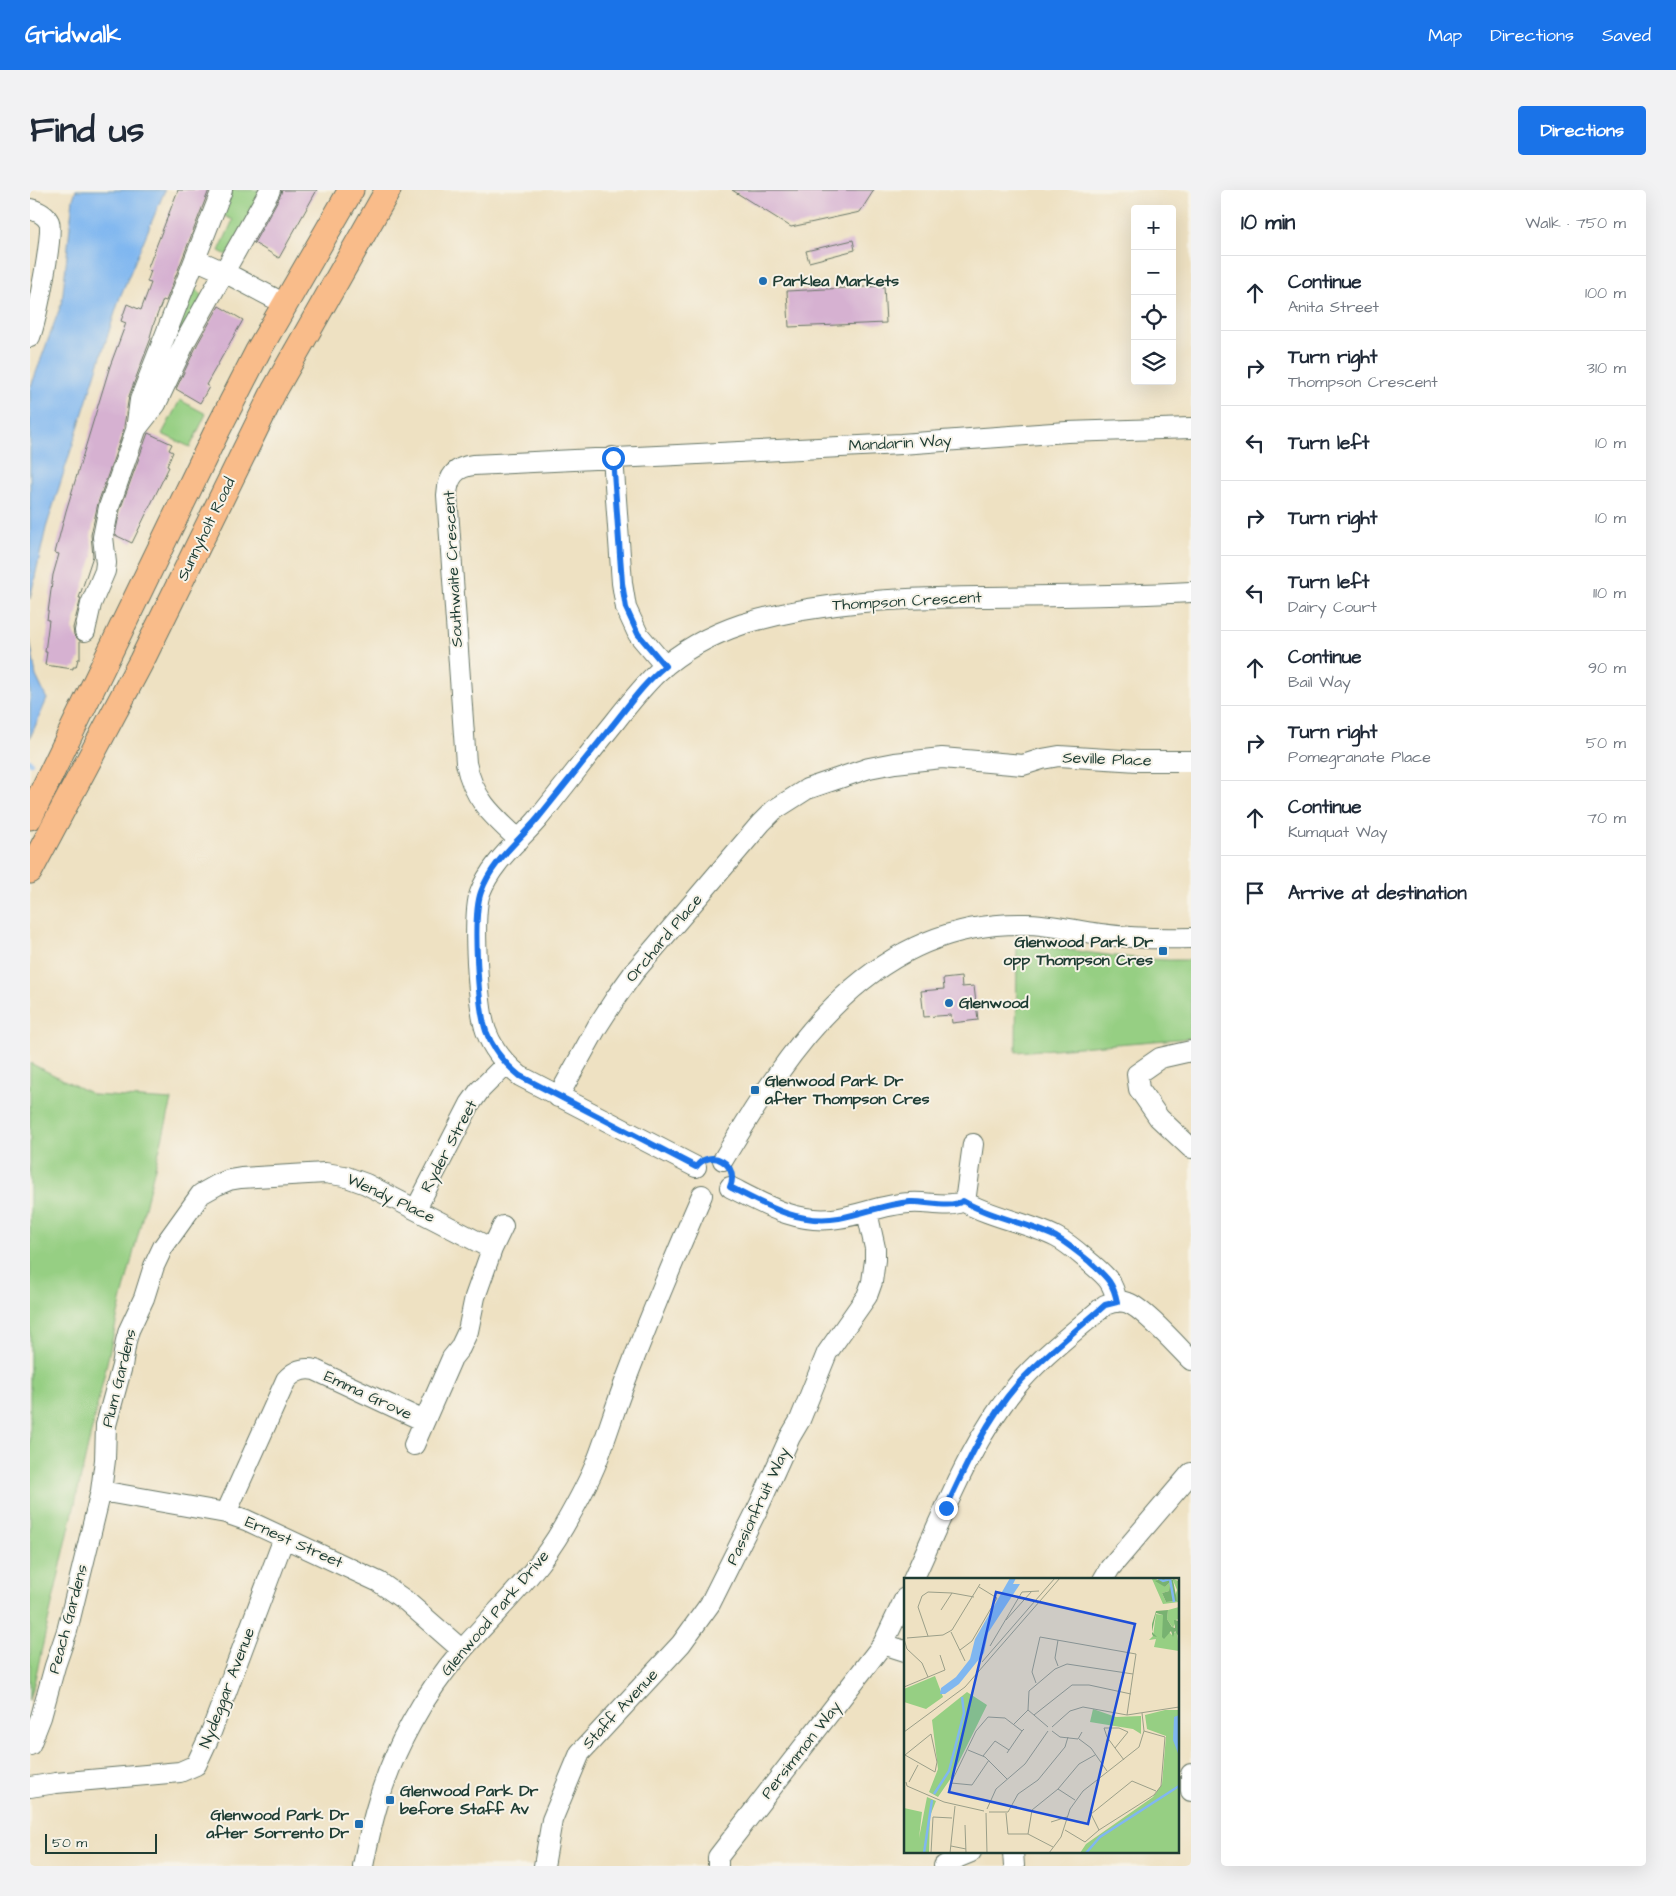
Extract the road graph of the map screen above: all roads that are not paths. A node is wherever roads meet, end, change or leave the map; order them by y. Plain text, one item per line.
1 (222, 190) edge
2 (270, 190) edge
3 (351, 190) edge
4 (388, 190) edge
5 (30, 209) edge
6 (195, 259) junction
7 (224, 272) junction
8 (285, 304) junction
9 (30, 337) edge
10 (1191, 428) edge
11 (136, 430) junction
12 (733, 451) joint
13 (613, 458) junction
14 (1191, 592) edge
15 (85, 631) dead end
16 (665, 666) junction
17 (1191, 760) edge
18 (1023, 765) joint
19 (30, 818) edge
20 (519, 840) junction
21 (30, 871) edge
22 (1191, 938) edge
23 (1191, 1050) edge
24 (506, 1064) junction
25 (558, 1097) junction
26 (973, 1144) dead end
27 (1191, 1148) edge
28 (723, 1160) junction
29 (696, 1167) junction
30 (730, 1187) junction
31 (202, 1194) joint
32 (702, 1195) junction
33 (963, 1201) junction
34 (416, 1209) junction
35 (866, 1212) junction
36 (503, 1226) dead end
37 (492, 1249) junction
38 (1117, 1302) junction
39 (1191, 1360) edge
40 (424, 1421) junction
41 (414, 1445) dead end
42 (1191, 1473) edge
43 (101, 1491) junction
44 (226, 1513) junction
45 (284, 1538) junction
46 (914, 1578) edge
47 (1104, 1578) edge
48 (904, 1600) edge
49 (681, 1644) joint
50 (883, 1644) junction
51 (462, 1650) junction
52 (904, 1651) edge
53 (30, 1745) edge
54 (30, 1787) edge
55 (966, 1854) edge
56 (718, 1861) edge
57 (363, 1866) edge
58 (544, 1866) edge
59 (944, 1866) edge

1 - 6 street
2 - 7 street
3 - 8 main road, Sunnyholt Road
4 - 21 main road, Sunnyholt Road
5 - 9 street
6 - 7 street
6 - 11 street
7 - 8 street
7 - 11 street
8 - 19 main road, Sunnyholt Road
10 - 12 street, Mandarin Way
11 - 15 street
12 - 13 street, Southwaite Crescent
13 - 16 street
13 - 20 street, Southwaite Crescent
14 - 16 street, Thompson Crescent
16 - 20 street, Thompson Crescent
17 - 18 street, Seville Place
18 - 25 street, Orchard Place
20 - 24 street, Thompson Crescent
22 - 28 street
23 - 27 street
24 - 25 street, Thompson Crescent
24 - 34 street, Ryder Street
25 - 29 street, Thompson Crescent
26 - 33 street
28 - 29 street
28 - 30 street
29 - 32 street
30 - 32 street
30 - 35 street
31 - 34 street, Wendy Place
31 - 43 street, Plum Gardens
32 - 51 street, Glenwood Park Drive
33 - 35 street
33 - 38 street
34 - 37 street, Wendy Place
35 - 49 street, Passionfruit Way
36 - 37 street
37 - 40 street
38 - 39 street
38 - 46 street
40 - 41 street, Emma Grove
40 - 44 street, Emma Grove
42 - 47 street
43 - 44 street, Ernest Street
43 - 53 street, Peach Gardens
44 - 45 street, Ernest Street
45 - 51 street, Ernest Street
45 - 54 street, Nydeggar Avenue
48 - 50 street, Persimmon Way
49 - 58 street, Staff Avenue
50 - 52 street
50 - 56 street, Persimmon Way
51 - 57 street, Glenwood Park Drive
55 - 59 street

